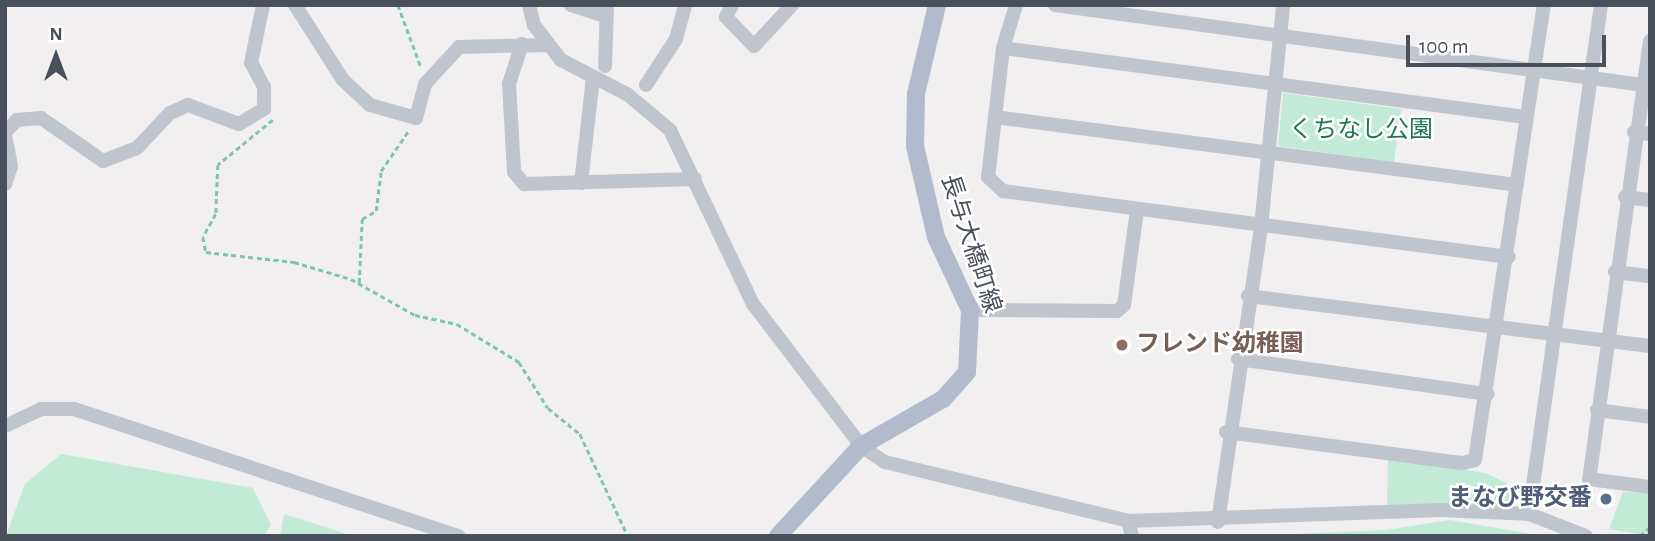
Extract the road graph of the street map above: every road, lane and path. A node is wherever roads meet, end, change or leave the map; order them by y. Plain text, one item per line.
1 (263, 5) edge
2 (295, 5) edge
3 (398, 5) edge
4 (530, 5) edge
5 (571, 5) edge
6 (685, 5) edge
7 (732, 5) edge
8 (792, 5) edge
9 (937, 5) edge
10 (1016, 5) edge
11 (1055, 5) edge
12 (1283, 5) edge
13 (1544, 5) edge
14 (1601, 5) edge
15 (606, 11) edge
16 (1279, 37) junction
17 (1650, 41) edge
18 (522, 44) junction
19 (546, 45) junction
20 (1003, 48) junction
21 (605, 66) dead end
22 (1530, 71) junction
23 (1586, 75) junction
24 (593, 76) junction
25 (425, 84) junction
26 (646, 85) dead end
27 (1275, 85) junction
28 (1645, 85) edge
29 (264, 109) junction
30 (996, 117) junction
31 (1525, 117) junction
32 (416, 118) junction
33 (1634, 132) junction
34 (5, 134) edge
35 (1650, 134) edge
36 (1268, 153) junction
37 (695, 179) junction
38 (581, 183) junction
39 (5, 184) edge
40 (1517, 185) junction
41 (1625, 197) junction
42 (1650, 200) edge
43 (1136, 210) junction
44 (1261, 227) junction
45 (1509, 257) junction
46 (1615, 272) junction
47 (1650, 276) edge
48 (359, 284) junction
49 (1248, 296) junction
50 (970, 310) junction
51 (1497, 326) junction
52 (1553, 334) junction
53 (1606, 341) junction
54 (1650, 346) edge
55 (1238, 359) junction
56 (1488, 394) junction
57 (1597, 410) junction
58 (1650, 416) edge
59 (8, 423) edge
60 (1226, 432) junction
61 (861, 446) junction
62 (1650, 487) edge
63 (1529, 514) junction
64 (1129, 521) junction
65 (1218, 522) junction
66 (1650, 527) edge
67 (459, 536) edge
68 (628, 536) edge
69 (778, 536) edge
70 (1132, 536) edge
71 (1586, 536) edge
72 (1640, 536) edge

1 - 29 street
2 - 32 street
3 - 25 path
4 - 19 street
5 - 15 street
6 - 26 street
7 - 8 street
9 - 50 main road, 長与大橋町線
10 - 20 street
11 - 16 street
12 - 16 street
13 - 22 street
14 - 23 street
15 - 21 street
16 - 22 street
16 - 27 street
17 - 28 street
18 - 19 street
18 - 25 street
18 - 38 street
19 - 24 street
20 - 27 street
20 - 30 street
22 - 23 street
22 - 31 street
23 - 28 street
23 - 52 street
24 - 37 street
24 - 38 street
25 - 32 street
27 - 31 street
27 - 36 street
28 - 33 street
29 - 34 street
29 - 48 path
30 - 36 street
30 - 43 street
31 - 40 street
32 - 48 path
33 - 35 street
33 - 41 street
34 - 39 street
36 - 40 street
36 - 44 street
37 - 38 street
37 - 61 street
40 - 45 street
41 - 42 street
41 - 46 street
43 - 44 street
43 - 50 street
44 - 45 street
44 - 49 street
45 - 51 street
46 - 47 street
46 - 53 street
48 - 68 path
49 - 51 street
49 - 55 street
50 - 61 main road, 長与大橋町線
51 - 52 street
51 - 56 street
52 - 53 street
52 - 63 street
53 - 54 street
53 - 57 street
55 - 56 street
55 - 60 street
56 - 60 street
57 - 58 street
57 - 62 street
59 - 67 street
60 - 65 street
61 - 64 street
61 - 69 main road, 長与大橋町線
63 - 65 street
63 - 71 street
64 - 65 street
64 - 70 street
66 - 72 path

